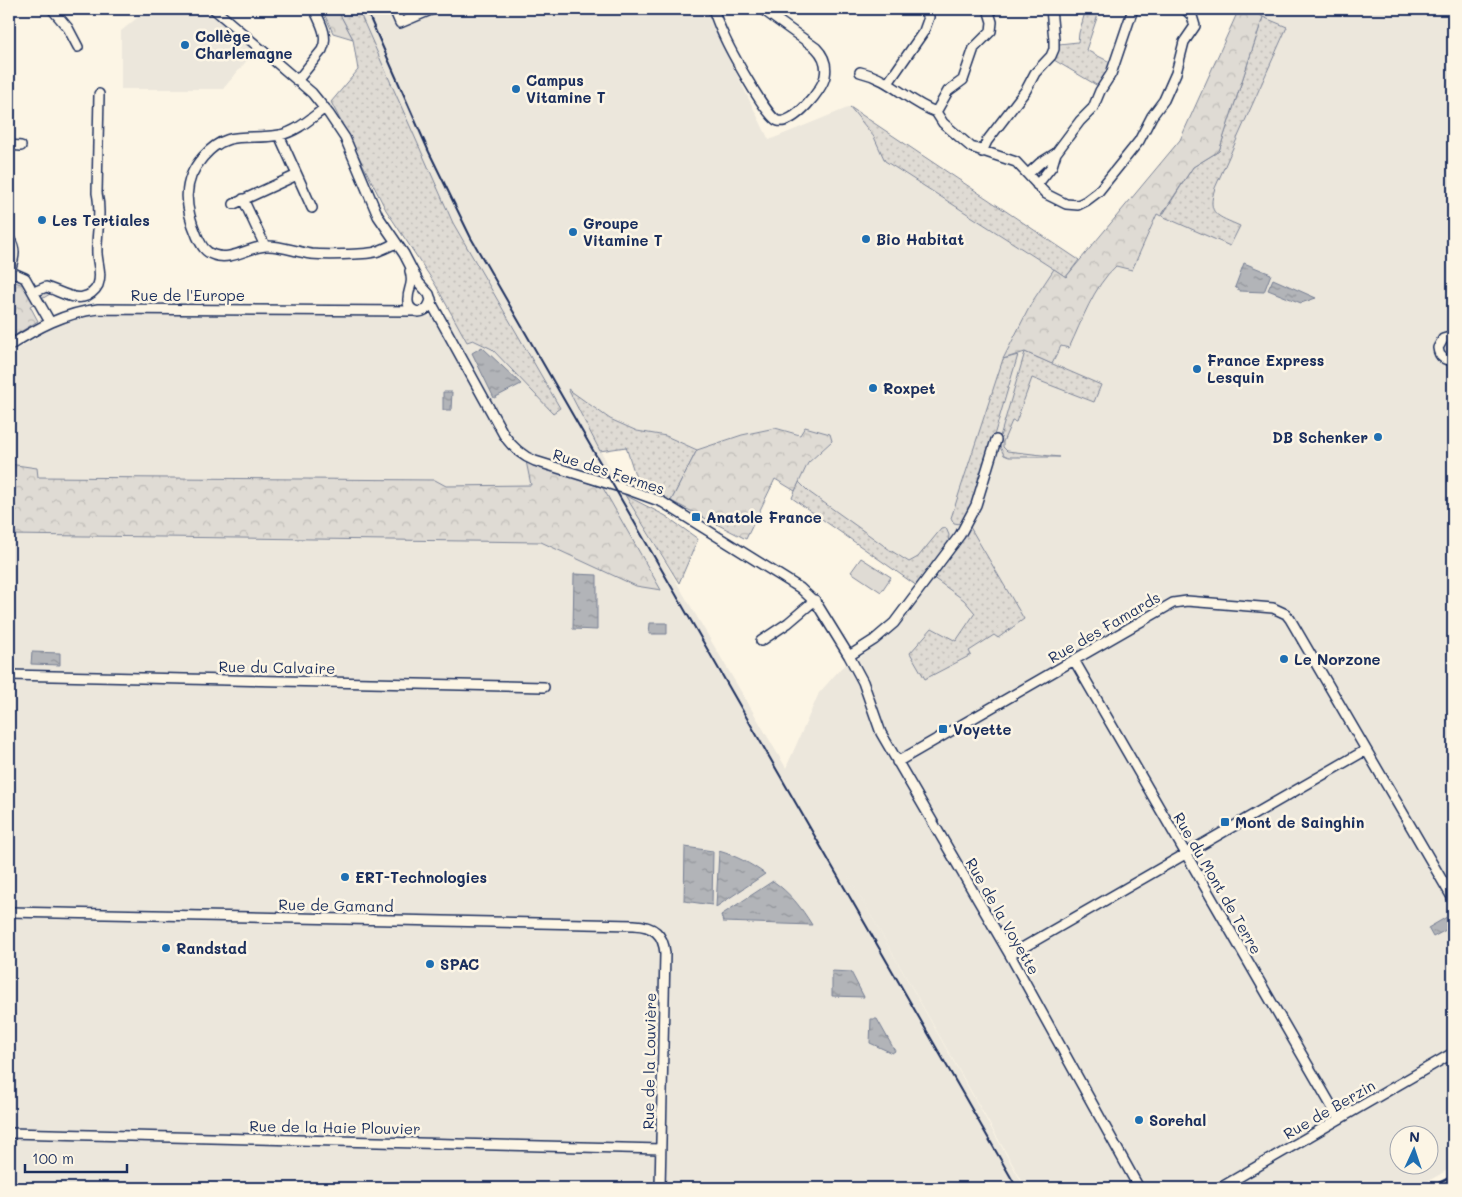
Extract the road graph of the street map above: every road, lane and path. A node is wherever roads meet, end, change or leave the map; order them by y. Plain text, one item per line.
1 (52, 9) edge
2 (214, 9) edge
3 (314, 9) edge
4 (394, 9) edge
5 (433, 9) edge
6 (713, 9) edge
7 (762, 9) edge
8 (922, 9) edge
9 (988, 9) edge
10 (1050, 9) edge
11 (1133, 9) edge
12 (1185, 9) edge
13 (78, 47) dead end
14 (860, 72) dead end
15 (297, 81) junction
16 (888, 83) junction
17 (99, 94) dead end
18 (325, 108) junction
19 (936, 112) junction
20 (279, 135) junction
21 (9, 145) edge
22 (21, 146) dead end
23 (982, 152) junction
24 (1056, 153) junction
25 (1028, 174) junction
26 (297, 175) junction
27 (1037, 185) junction
28 (243, 199) junction
29 (234, 204) dead end
30 (312, 208) dead end
31 (9, 238) edge
32 (396, 243) junction
33 (265, 246) junction
34 (409, 263) junction
35 (9, 271) edge
36 (425, 290) junction
37 (34, 292) junction
38 (409, 295) junction
39 (431, 299) junction
40 (376, 310) junction
41 (418, 311) junction
42 (50, 322) junction
43 (444, 324) junction
44 (1453, 336) edge
45 (9, 346) edge
46 (1453, 360) edge
47 (996, 440) dead end
48 (814, 600) junction
49 (761, 641) dead end
50 (849, 656) junction
51 (1074, 660) junction
52 (9, 675) edge
53 (544, 687) dead end
54 (1366, 750) junction
55 (897, 762) junction
56 (1186, 854) junction
57 (1453, 899) edge
58 (9, 912) edge
59 (660, 934) joint
60 (1010, 955) junction
61 (1453, 1053) edge
62 (1339, 1119) junction
63 (9, 1133) edge
64 (661, 1148) junction
65 (1453, 1183) edge
66 (660, 1188) edge
67 (1139, 1188) edge
68 (1220, 1188) edge
69 (1443, 1188) edge

1 - 13 street
2 - 15 street
3 - 15 street
4 - 5 street
6 - 7 street
8 - 16 street
9 - 19 street
10 - 23 street
11 - 24 street
12 - 27 street
14 - 16 street
15 - 18 street
16 - 19 street
17 - 37 street
18 - 20 street
18 - 32 street
19 - 23 street
20 - 26 street
20 - 33 street
21 - 22 street
23 - 25 street
24 - 25 street
24 - 27 street
25 - 27 street
26 - 28 street
26 - 30 street
28 - 29 street
28 - 33 street
31 - 35 street
32 - 33 street
32 - 34 street
34 - 36 street
34 - 38 street
35 - 37 street
36 - 38 street
36 - 39 street
37 - 42 street
38 - 40 street
38 - 41 street
39 - 41 street
39 - 43 street, Rue des Fermes
40 - 41 street
40 - 42 street, Rue de l'Europe
41 - 43 street
42 - 45 street, Rue de l'Europe
43 - 48 street, Rue des Fermes
44 - 46 street
47 - 50 street
48 - 49 street
48 - 50 street, Rue des Fermes
50 - 55 street, Rue de la Voyette
51 - 54 street, Rue des Famards
51 - 55 street, Rue des Famards
51 - 56 street, Rue du Mont de Terre
52 - 53 street, Rue du Calvaire
54 - 56 street
54 - 57 street, Rue des Famards
55 - 60 street, Rue de la Voyette
56 - 60 street
56 - 62 street, Rue du Mont de Terre
58 - 59 street, Rue de Gamand
59 - 64 street, Rue de la Louvière
60 - 67 street, Rue de la Voyette
61 - 62 street, Rue de Berzin
62 - 68 street, Rue de Berzin
63 - 64 street, Rue de la Haie Plouvier
64 - 66 street, Rue de la Louvière
65 - 69 main road

